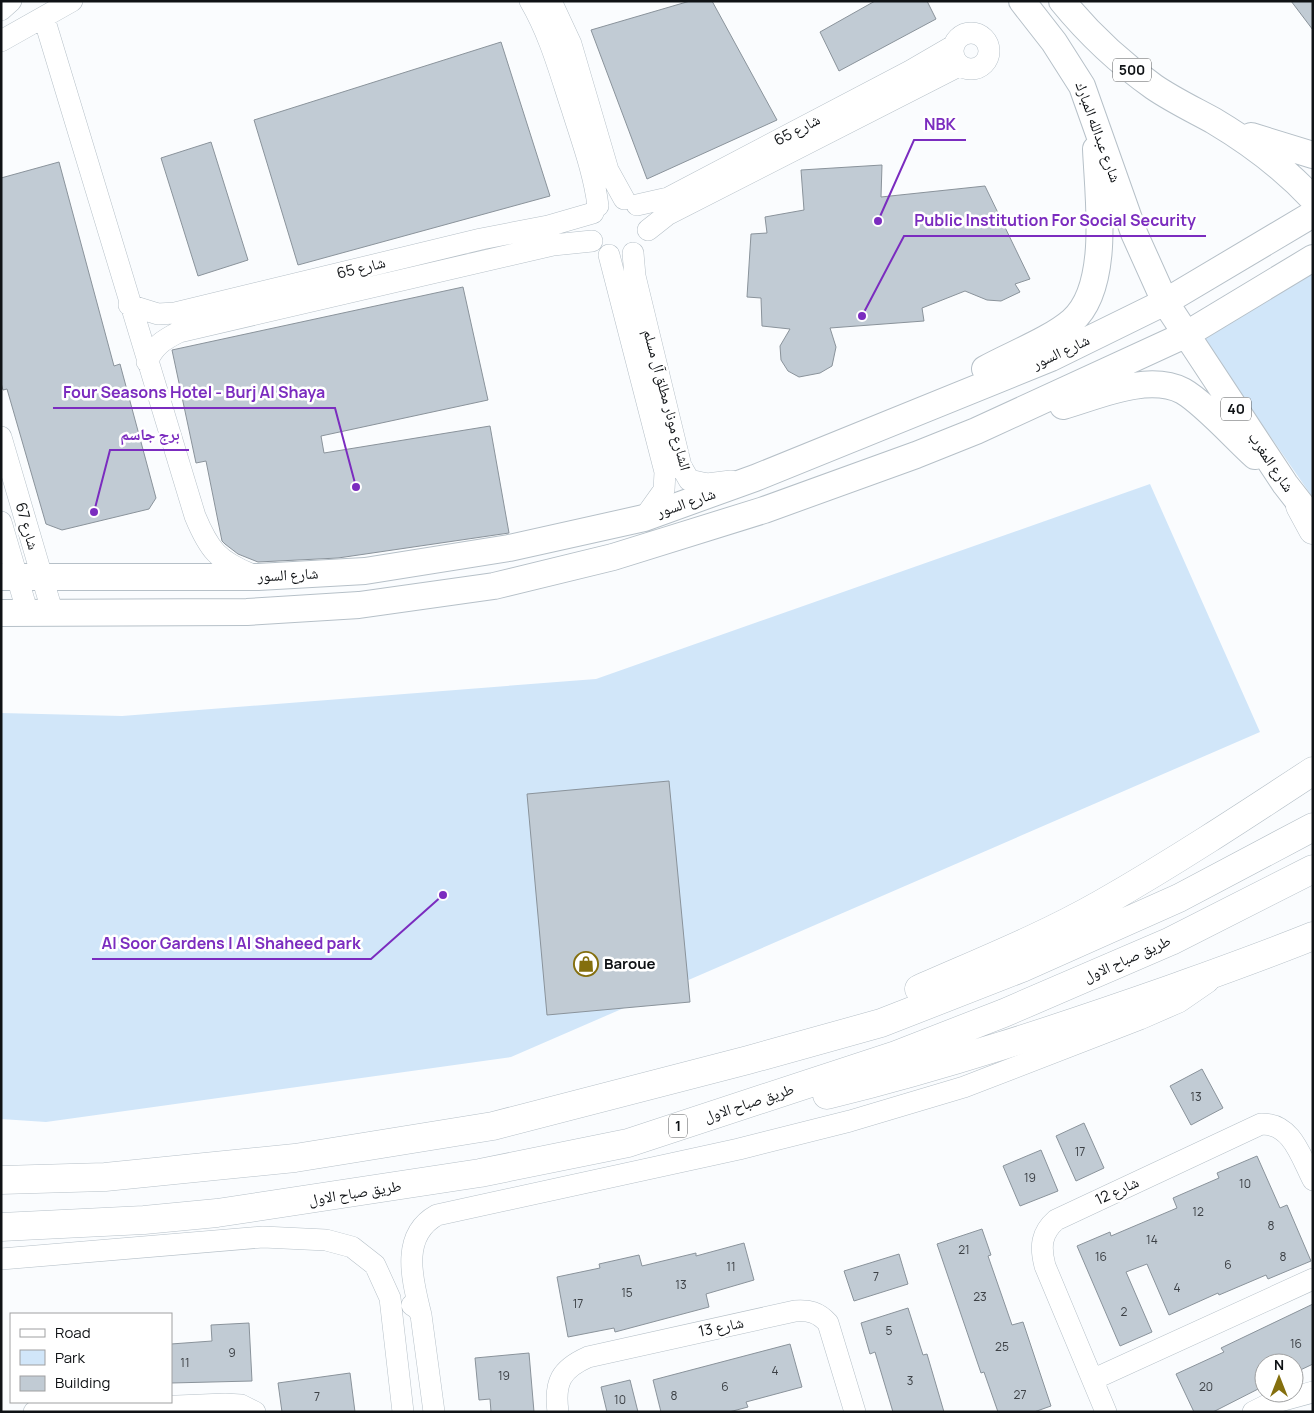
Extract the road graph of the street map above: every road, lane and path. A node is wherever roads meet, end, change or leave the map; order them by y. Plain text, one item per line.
1 (11, 1) edge
2 (72, 1) edge
3 (530, 1) edge
4 (551, 1) edge
5 (1022, 1) edge
6 (1062, 1) edge
7 (1, 10) edge
8 (44, 18) junction
9 (1, 41) edge
10 (953, 46) junction
11 (959, 66) junction
12 (1095, 119) junction
13 (1215, 122) junction
14 (1313, 155) edge
15 (1313, 199) edge
16 (631, 202) junction
17 (595, 209) junction
18 (1313, 214) edge
19 (648, 230) junction
20 (592, 241) junction
21 (633, 253) junction
22 (609, 255) junction
23 (1313, 258) edge
24 (1165, 302) junction
25 (129, 305) junction
26 (1187, 334) junction
27 (147, 362) junction
28 (976, 431) junction
29 (1, 438) edge
30 (853, 438) junction
31 (756, 478) junction
32 (1299, 503) edge
33 (644, 518) junction
34 (1, 522) edge
35 (1313, 530) edge
36 (9, 577) edge
37 (258, 577) junction
38 (42, 578) junction
39 (1, 613) edge
40 (28, 614) junction
41 (53, 614) junction
42 (1313, 757) edge
43 (1313, 771) edge
44 (1243, 817) junction
45 (1313, 827) edge
46 (1313, 870) edge
47 (1313, 930) edge
48 (1313, 936) edge
49 (1259, 958) junction
50 (1212, 974) junction
51 (748, 1060) junction
52 (628, 1142) junction
53 (1, 1180) edge
54 (1313, 1180) edge
55 (1, 1227) edge
56 (1, 1259) edge
57 (1313, 1278) edge
58 (421, 1315) junction
59 (394, 1316) junction
60 (1094, 1379) junction
61 (1313, 1392) edge
62 (34, 1412) edge
63 (255, 1412) edge
64 (403, 1412) edge
65 (434, 1412) edge
66 (558, 1412) edge
67 (855, 1412) edge
68 (1106, 1412) edge
69 (1253, 1412) edge

1 - 7 street
2 - 8 street
3 - 17 street
4 - 16 street
5 - 12 main road, شارع عبدالله المبارك
6 - 13 main road, 500
8 - 9 street
8 - 25 street
10 - 11 street
10 - 11 street
10 - 16 street, شارع 65
11 - 19 street, شارع 65
12 - 24 main road, شارع عبدالله المبارك
12 - 30 main road
13 - 14 main road
13 - 15 main road, 500
16 - 17 street
16 - 19 street
17 - 20 street
17 - 25 street, شارع 65
18 - 24 main road, شارع السور
19 - 21 street
20 - 22 street
20 - 27 street, شارع 65
21 - 22 street
21 - 31 street, الشارع مونار مطلق آل مسلم
22 - 33 street, الشارع مونار مطلق آل مسلم
23 - 26 main road, شارع السور
24 - 26 main road, شارع المغرب / 40
24 - 30 main road, شارع السور
25 - 27 street
26 - 28 main road, شارع السور
26 - 32 main road, شارع المغرب / 40
27 - 37 street
28 - 32 main road
28 - 41 main road, شارع السور
29 - 38 street, شارع 67
30 - 31 main road, شارع السور
31 - 33 main road, شارع السور
32 - 35 highway
33 - 37 main road, شارع السور
34 - 36 street, شارع 67
36 - 38 main road, شارع السور
36 - 40 street, شارع 67
37 - 38 main road, شارع السور
38 - 41 street, شارع 67
39 - 40 main road, شارع السور
40 - 41 main road, شارع السور
42 - 44 highway
43 - 44 highway
44 - 51 highway
45 - 51 highway
46 - 52 highway, طريق صباح الاول / 1
47 - 49 highway
48 - 49 highway
49 - 50 highway
50 - 52 highway
50 - 58 street
51 - 53 highway
52 - 55 highway, طريق صباح الاول / 1
54 - 60 street, شارع 12
56 - 59 street
57 - 60 street
58 - 59 street
58 - 65 street
59 - 64 street
60 - 68 street, شارع 12
61 - 69 street
62 - 63 street
66 - 67 street, شارع 13

